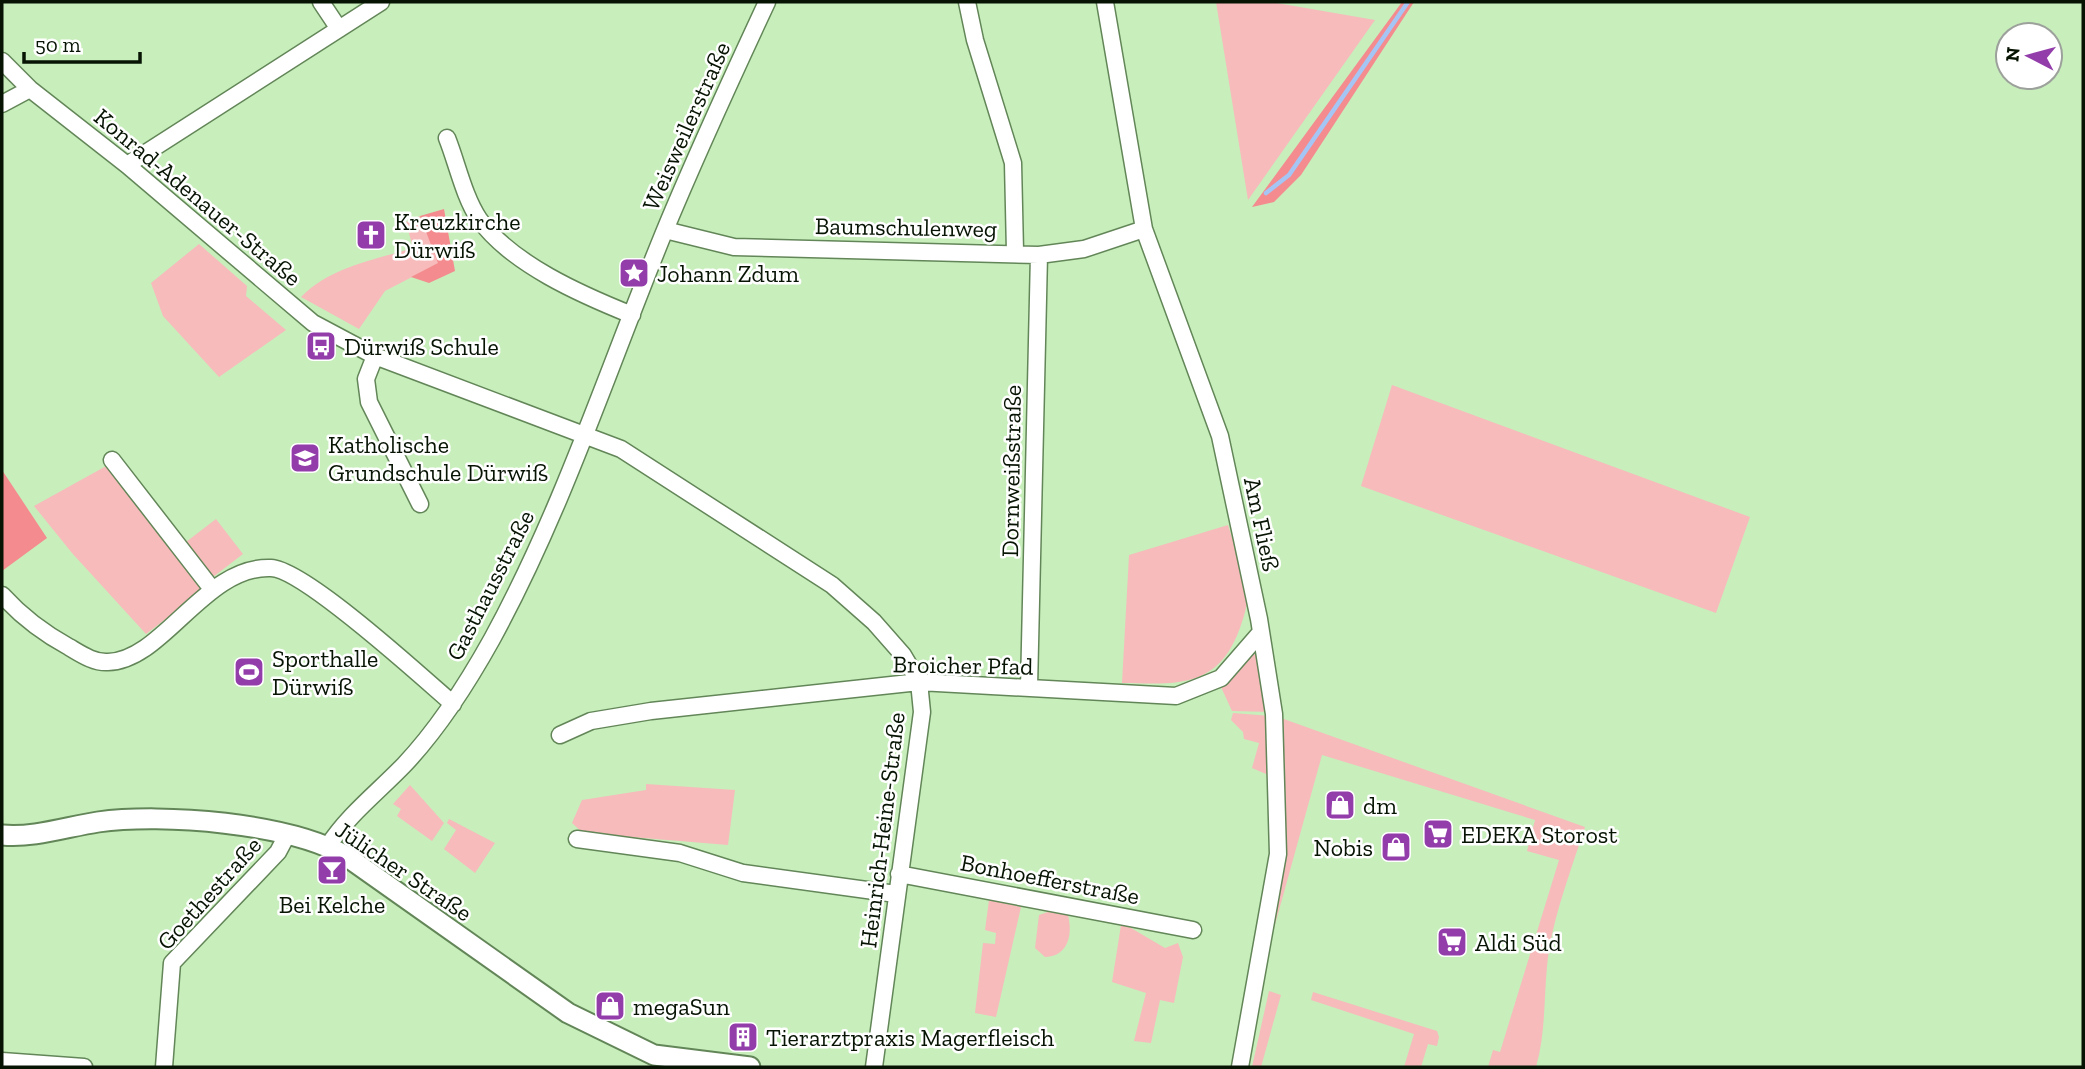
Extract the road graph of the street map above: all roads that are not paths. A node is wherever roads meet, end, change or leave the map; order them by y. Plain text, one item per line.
1 (321, 2) edge
2 (381, 2) edge
3 (766, 2) edge
4 (967, 2) edge
5 (1105, 2) edge
6 (340, 29) junction
7 (2, 61) edge
8 (30, 89) junction
9 (2, 104) edge
10 (447, 138) dead end
11 (127, 165) junction
12 (1144, 229) junction
13 (665, 230) junction
14 (1015, 252) junction
15 (1039, 255) junction
16 (632, 315) junction
17 (374, 356) junction
18 (585, 435) junction
19 (112, 460) dead end
20 (420, 503) dead end
21 (212, 589) junction
22 (2, 595) edge
23 (1261, 632) junction
24 (919, 682) junction
25 (1029, 688) junction
26 (453, 704) junction
27 (560, 735) dead end
28 (2, 835) edge
29 (287, 835) junction
30 (577, 839) dead end
31 (328, 846) junction
32 (899, 874) junction
33 (896, 894) junction
34 (1193, 930) dead end
35 (2, 1061) edge
36 (84, 1067) edge
37 (164, 1067) edge
38 (741, 1067) edge
39 (874, 1067) edge
40 (1240, 1067) edge

1 - 6 street
2 - 6 street
3 - 13 street, Weisweilerstraße
4 - 14 street
5 - 12 street, Am Fließ
6 - 11 street
7 - 8 street, Konrad-Adenauer-Straße
8 - 9 street
8 - 11 street, Konrad-Adenauer-Straße
10 - 16 street
11 - 17 street, Konrad-Adenauer-Straße
12 - 15 street, Baumschulenweg
12 - 23 street, Am Fließ
13 - 14 street, Baumschulenweg
13 - 16 street, Gasthausstraße
14 - 15 street, Baumschulenweg
15 - 25 street, Dornweißstraße
16 - 18 street, Gasthausstraße
17 - 18 street, Konrad-Adenauer-Straße
17 - 20 street
18 - 24 street, Heinrich-Heine-Straße
18 - 26 street, Gasthausstraße
19 - 21 street
21 - 22 street
21 - 26 street
23 - 25 street, Broicher Pfad
23 - 40 street, Am Fließ
24 - 25 street, Broicher Pfad
24 - 27 street, Broicher Pfad
24 - 32 street, Heinrich-Heine-Straße
26 - 31 street, Gasthausstraße
28 - 29 street, Jülicher Straße
29 - 31 street, Jülicher Straße
29 - 37 street, Goethestraße
30 - 33 street
31 - 38 street, Jülicher Straße
32 - 33 street, Heinrich-Heine-Straße
32 - 34 street, Bonhoefferstraße
33 - 39 street, Heinrich-Heine-Straße
35 - 36 street

